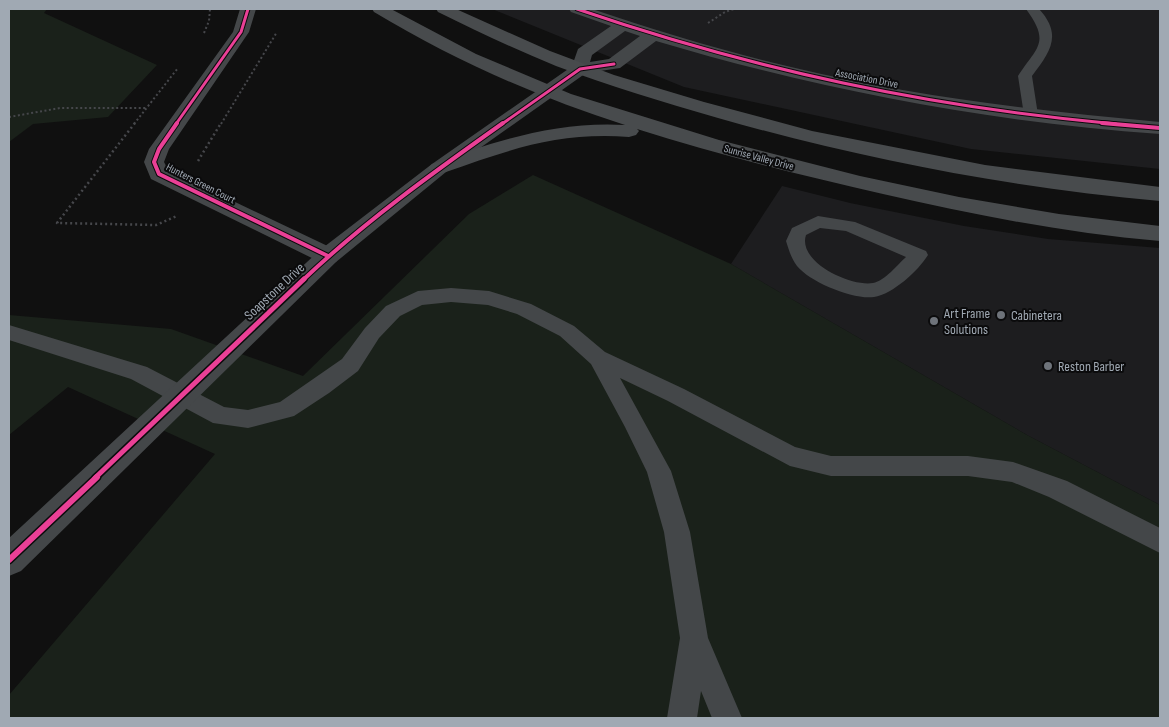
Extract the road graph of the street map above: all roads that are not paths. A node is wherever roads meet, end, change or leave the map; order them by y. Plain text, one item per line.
1 (248, 9) edge
2 (380, 9) edge
3 (444, 9) edge
4 (577, 9) edge
5 (1032, 9) edge
6 (623, 25) junction
7 (653, 35) junction
8 (580, 69) junction
9 (548, 92) junction
10 (1031, 115) junction
11 (1160, 128) edge
12 (679, 136) junction
13 (439, 168) junction
14 (1160, 194) edge
15 (1160, 234) edge
16 (919, 255) joint
17 (328, 256) junction
18 (9, 333) edge
19 (598, 358) junction
20 (180, 396) junction
21 (1160, 541) edge
22 (9, 560) edge
23 (694, 638) junction
24 (682, 718) edge
25 (728, 718) edge

1 - 17 street, Hunters Green Court
2 - 9 main road, Sunrise Valley Drive
3 - 8 main road
4 - 6 street, Association Drive
5 - 10 lane
6 - 7 street, Association Drive
6 - 8 street
7 - 8 street
7 - 10 street, Association Drive
8 - 9 street, Soapstone Drive
8 - 14 main road
9 - 12 main road, Sunrise Valley Drive
9 - 13 street, Soapstone Drive
10 - 11 street, Association Drive
12 - 13 main road
12 - 15 main road, Sunrise Valley Drive
13 - 17 street, Soapstone Drive
16 - 16 lane
17 - 20 street, Soapstone Drive
18 - 20 lane
19 - 20 lane
19 - 21 lane
19 - 23 lane
20 - 22 street, Soapstone Drive
23 - 24 lane
23 - 25 lane

